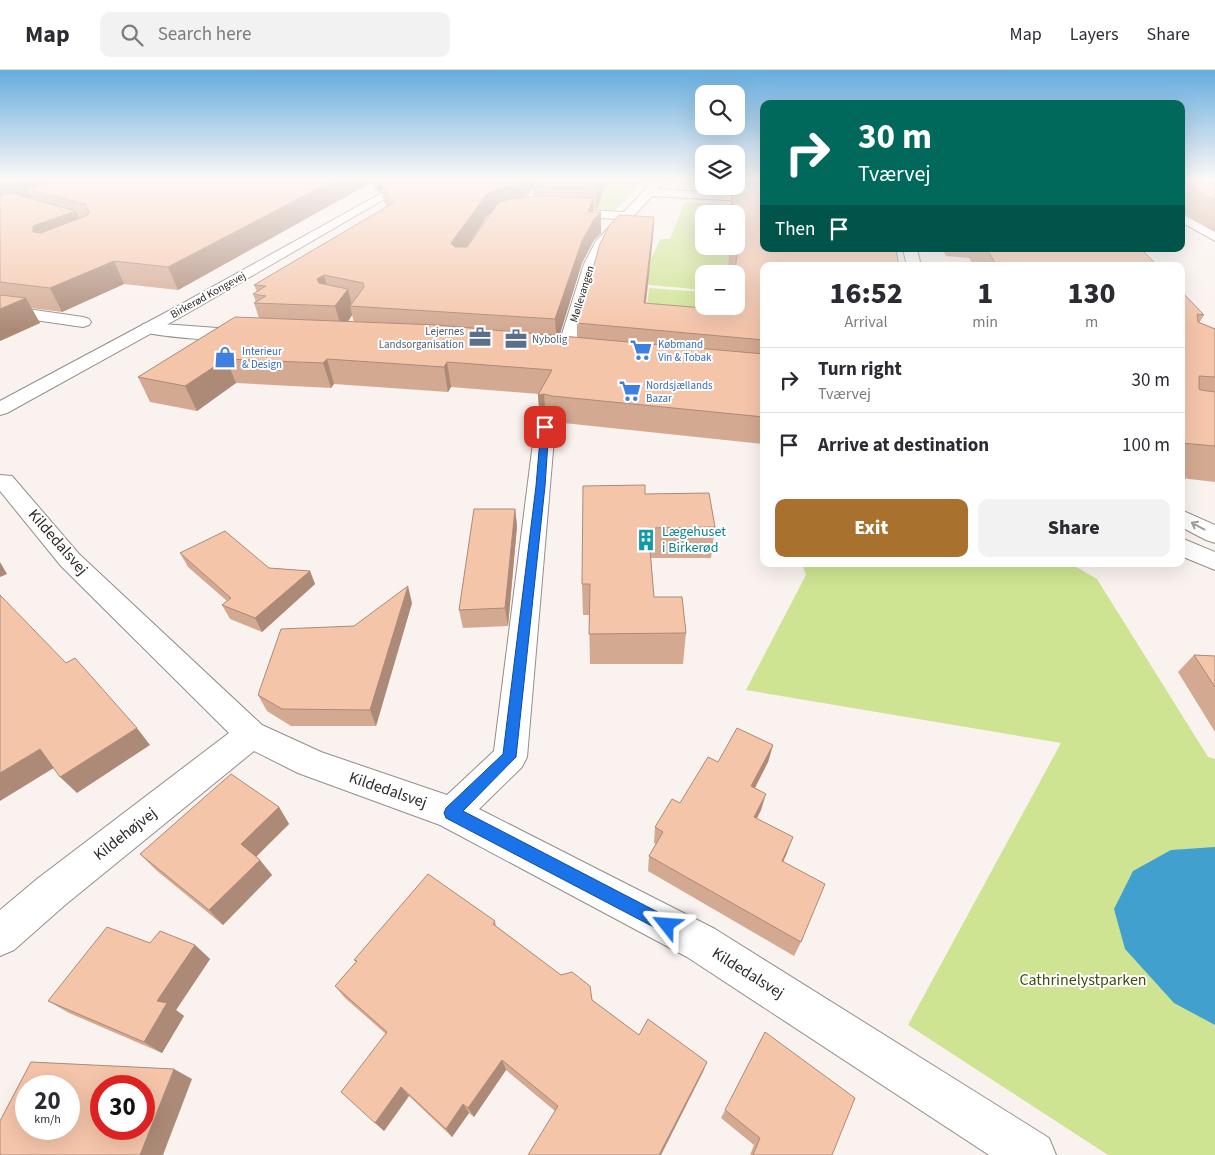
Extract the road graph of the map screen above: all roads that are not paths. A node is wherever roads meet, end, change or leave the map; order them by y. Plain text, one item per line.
1 (323, 230) edge
2 (614, 230) edge
3 (1185, 235) edge
4 (1214, 236) edge
5 (0, 310) edge
6 (83, 322) dead end
7 (149, 328) junction
8 (264, 336) edge
9 (585, 354) edge
10 (0, 409) edge
11 (545, 427) dead end
12 (4, 481) dead end
13 (1185, 519) edge
14 (1215, 535) edge
15 (1185, 548) edge
16 (1215, 562) edge
17 (251, 734) junction
18 (452, 813) junction
19 (0, 936) edge
20 (1032, 1155) edge

1 - 7 street, Birkerød Kongevej
2 - 9 street, Møllevangen
3 - 4 street
5 - 6 street
7 - 8 street
7 - 10 street, Birkerød Kongevej
11 - 18 street
12 - 17 street, Kildedalsvej
14 -> 13 street
15 - 16 street
17 - 18 street, Kildedalsvej
17 - 19 street, Kildehøjvej
18 - 20 street, Kildedalsvej

